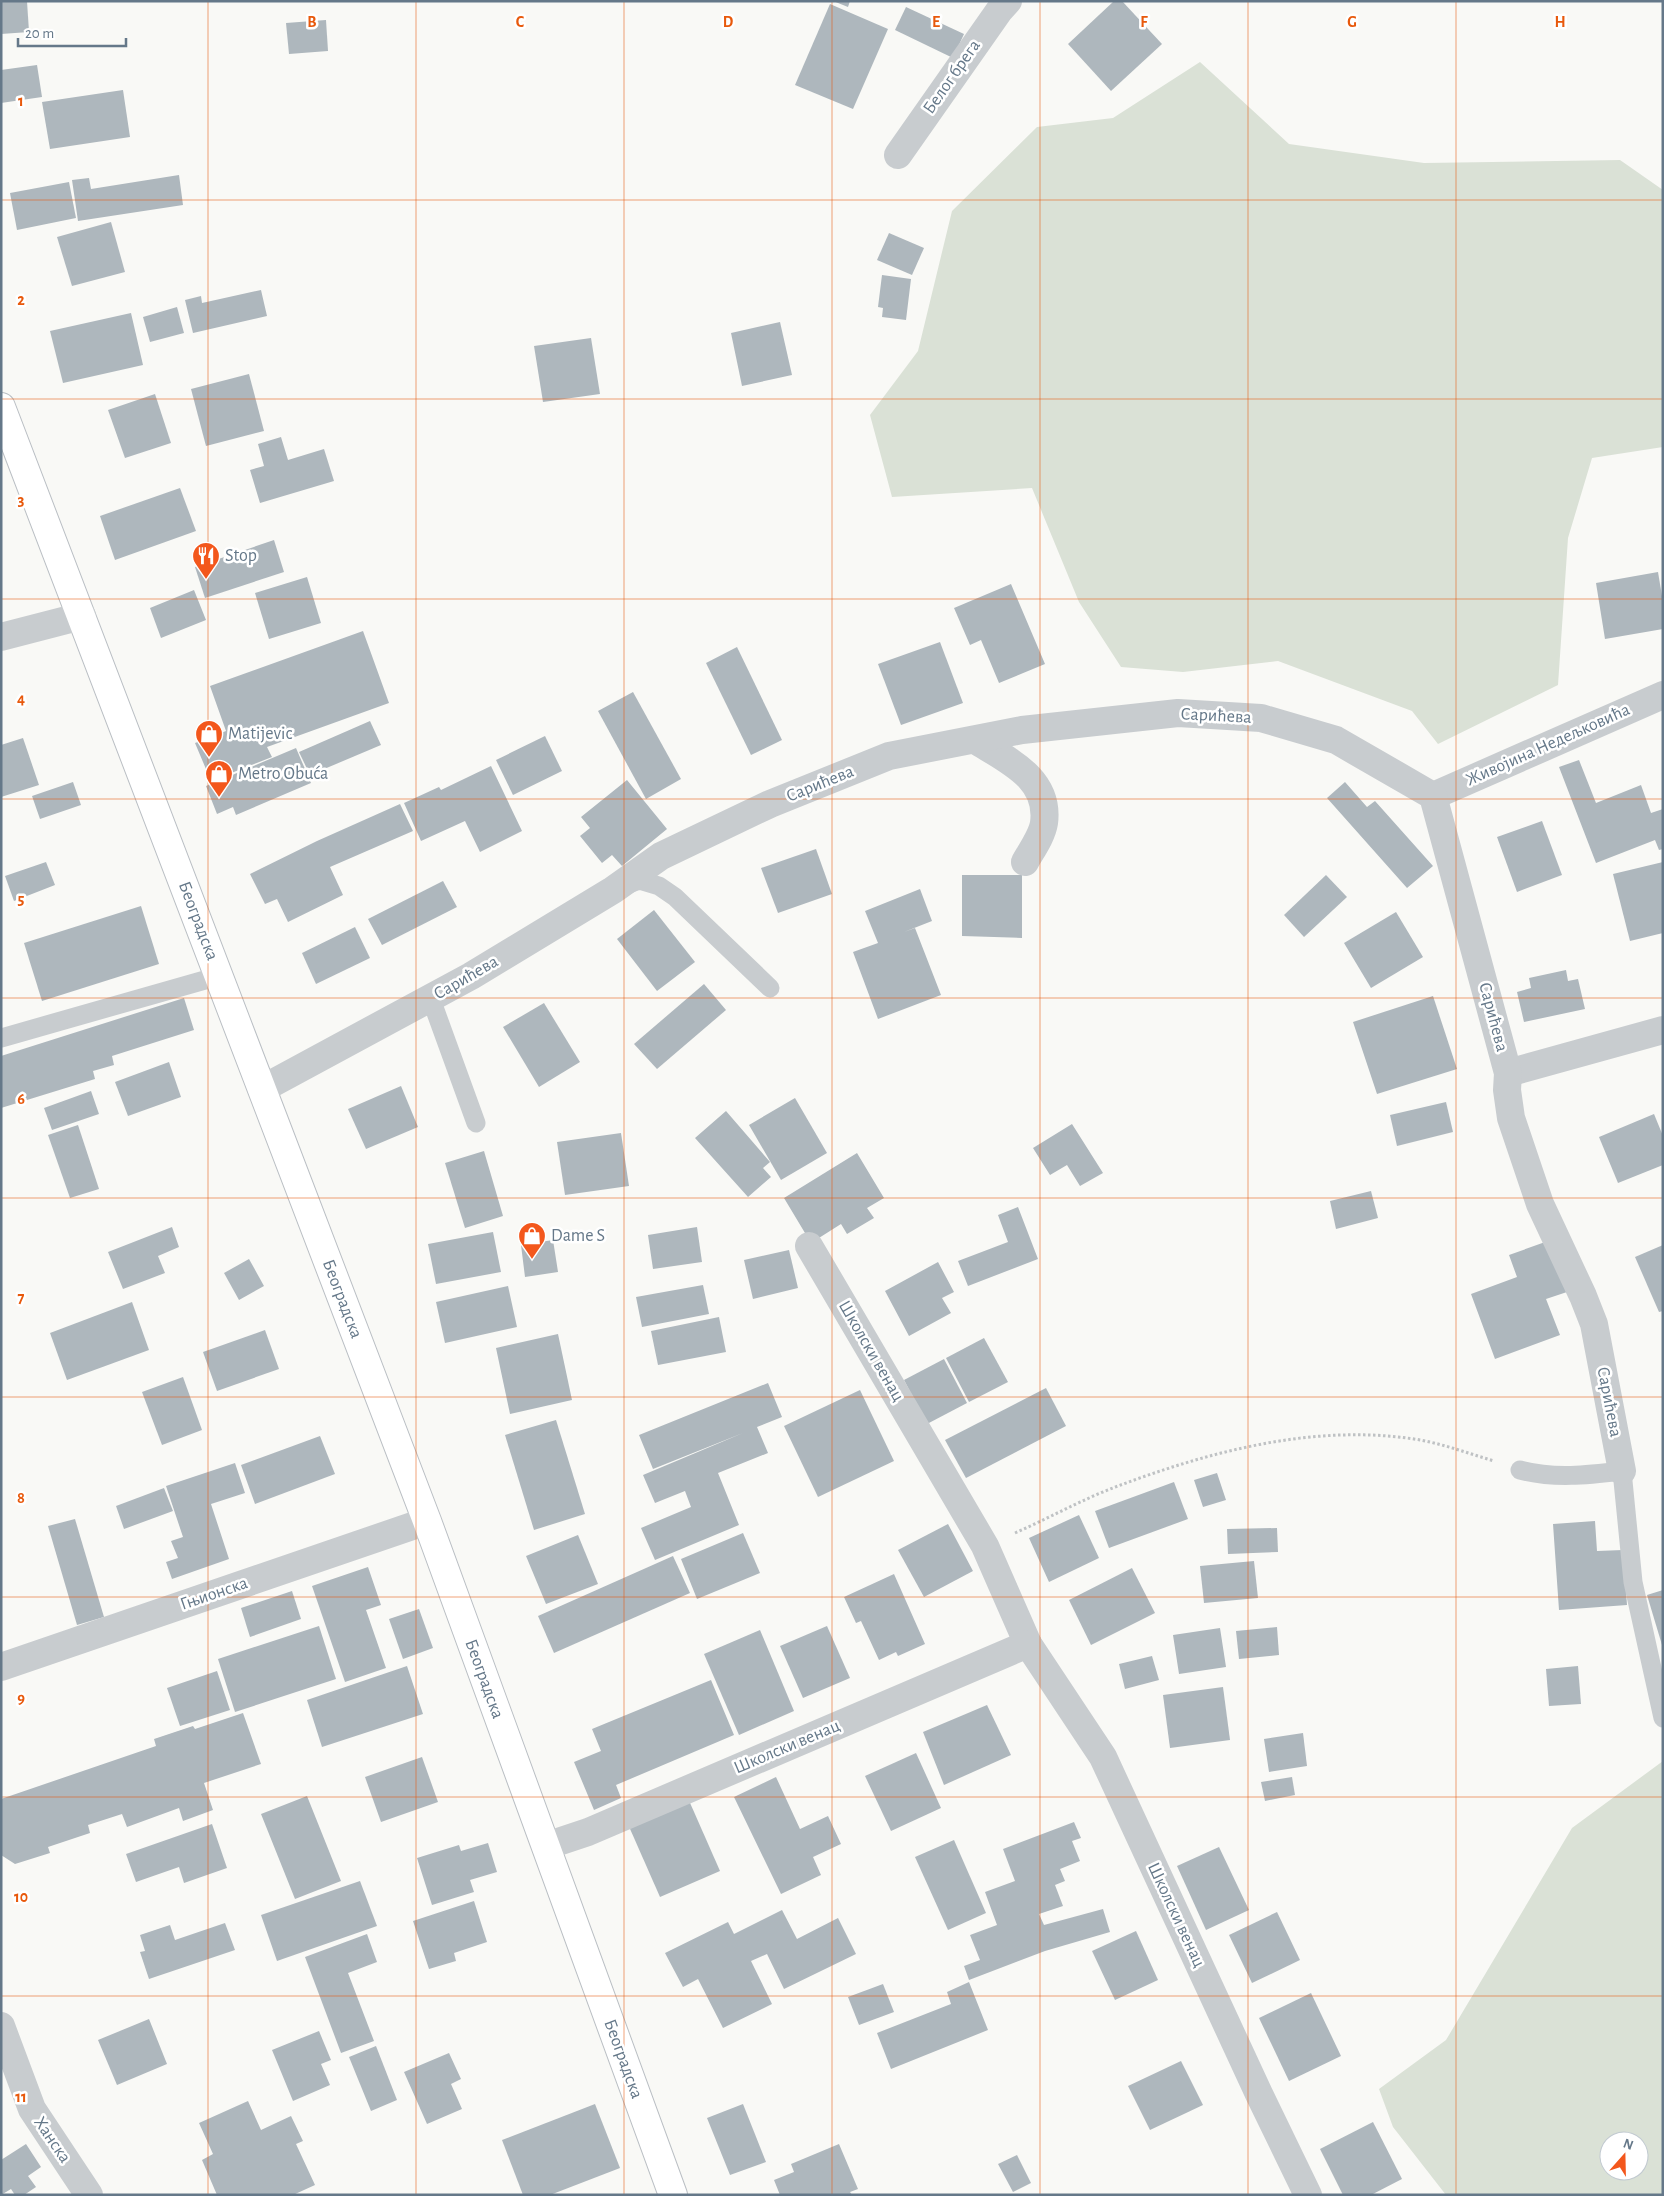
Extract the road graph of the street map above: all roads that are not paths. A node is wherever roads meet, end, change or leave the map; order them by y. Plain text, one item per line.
1 (1008, 1) edge
2 (898, 155) dead end
3 (1, 407) edge
4 (82, 616) junction
5 (1, 637) edge
6 (1663, 695) edge
7 (975, 740) junction
8 (1433, 796) junction
9 (1025, 862) dead end
10 (613, 890) junction
11 (219, 976) junction
12 (770, 988) dead end
13 (430, 999) junction
14 (1663, 1030) edge
15 (1, 1038) edge
16 (1508, 1073) junction
17 (262, 1089) junction
18 (476, 1123) dead end
19 (810, 1246) dead end
20 (1520, 1470) road end
21 (1622, 1471) junction
22 (426, 1521) junction
23 (1028, 1644) junction
24 (1, 1667) edge
25 (1663, 1718) edge
26 (546, 1846) junction
27 (1, 2026) edge
28 (89, 2195) edge
29 (673, 2195) edge
30 (1308, 2195) edge

1 - 2 street, Белог брега
3 - 4 main road, Београдска
4 - 5 street
4 - 11 main road, Београдска
6 - 8 street, Живојина Недељковића
7 - 8 street, Сарићева
7 - 9 street
7 - 10 street, Сарићева
8 - 16 street, Сарићева
10 - 12 lane
10 - 13 street, Сарићева
11 - 15 lane
11 - 17 main road, Београдска
13 - 17 street, Сарићева
13 - 18 lane
14 - 16 street
16 - 21 street, Сарићева
17 - 22 main road, Београдска
19 - 23 street, Школски венац
20 - 21 lane
21 - 25 lane
22 - 24 street, Гњионска
22 - 26 main road, Београдска
23 - 26 street, Школски венац
23 - 30 street, Школски венац
26 - 29 main road, Београдска
27 - 28 street, Ханска

